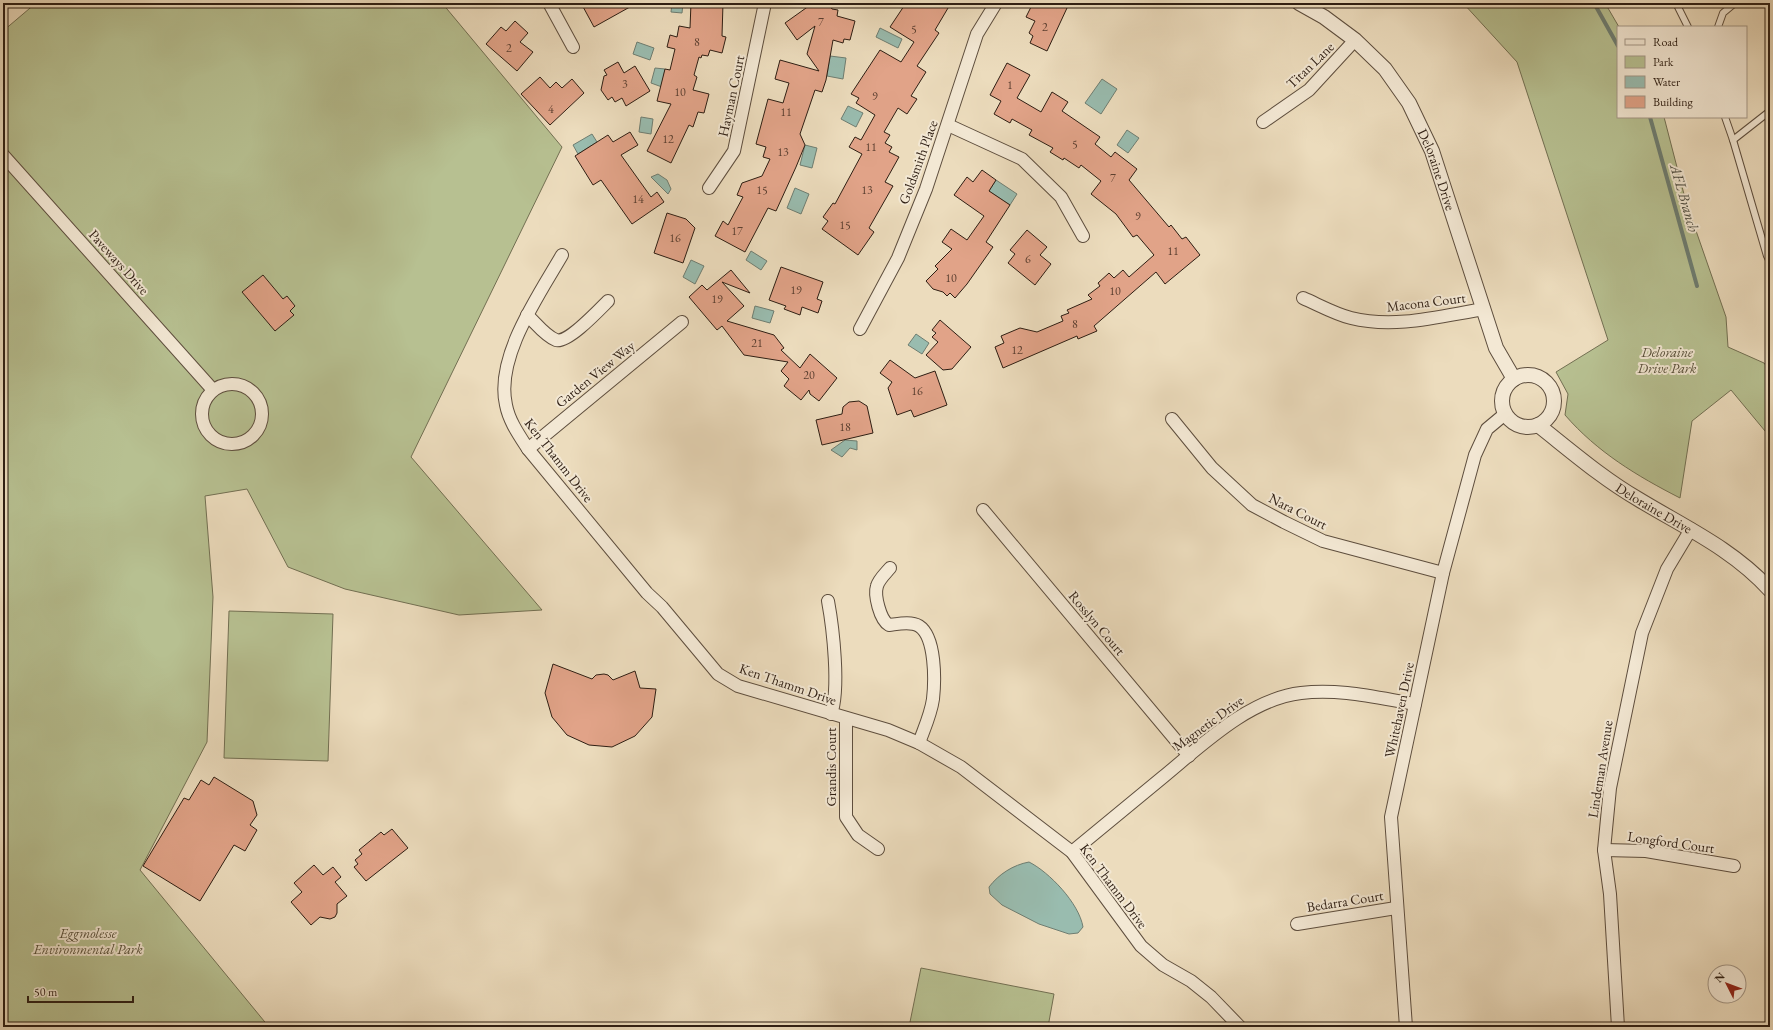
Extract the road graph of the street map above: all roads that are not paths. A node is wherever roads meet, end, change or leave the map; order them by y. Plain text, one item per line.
1 (549, 3) edge
2 (765, 3) edge
3 (996, 3) edge
4 (1299, 3) edge
5 (1676, 3) edge
6 (1734, 3) edge
7 (1688, 26) edge
8 (1718, 26) edge
9 (1355, 40) junction
10 (573, 47) dead end
11 (1770, 111) edge
12 (1725, 118) edge
13 (1263, 122) dead end
14 (948, 125) junction
15 (1733, 140) junction
16 (3, 155) edge
17 (709, 188) dead end
18 (1083, 236) dead end
19 (562, 255) dead end
20 (1768, 255) edge
21 (1770, 262) edge
22 (1303, 298) dead end
23 (608, 301) dead end
24 (1484, 309) junction
25 (527, 315) junction
26 (682, 322) dead end
27 (860, 329) dead end
28 (1514, 379) junction
29 (213, 390) junction
30 (1505, 414) junction
31 (1172, 419) dead end
32 (1538, 425) junction
33 (528, 449) junction
34 (983, 510) dead end
35 (1691, 529) junction
36 (890, 568) dead end
37 (1443, 573) junction
38 (1770, 590) edge
39 (828, 601) dead end
40 (1416, 704) junction
41 (831, 714) junction
42 (846, 719) junction
43 (919, 743) junction
44 (1189, 756) junction
45 (878, 849) dead end
46 (1604, 850) junction
47 (1072, 852) junction
48 (1734, 866) dead end
49 (1396, 908) junction
50 (1298, 924) dead end
51 (1240, 1027) edge
52 (1406, 1027) edge
53 (1618, 1027) edge

1 - 10 street
2 - 17 street, Hayman Court
3 - 14 street, Goldsmith Place
4 - 9 street, Deloraine Drive
5 - 7 lane
6 - 8 lane
9 - 13 street, Titan Lane
9 - 24 street, Deloraine Drive
11 - 15 lane
12 - 15 lane
14 - 18 street
14 - 27 street, Goldsmith Place
15 - 20 lane
16 - 29 street, Paveways Drive
19 - 25 street, Ken Thamm Drive
20 - 21 lane
22 - 24 street, Macona Court
23 - 25 street
24 - 28 street, Deloraine Drive
25 - 33 street, Ken Thamm Drive
26 - 33 street, Garden View Way
28 - 30 street
28 - 32 street
29 - 29 street
30 - 32 street
30 - 37 street, Whitehaven Drive
31 - 37 street, Nara Court
32 - 35 street, Deloraine Drive
33 - 41 street, Ken Thamm Drive
34 - 44 street, Rosslyn Court
35 - 38 street, Deloraine Drive
35 - 46 street, Lindeman Avenue
36 - 43 street
37 - 40 street, Whitehaven Drive
39 - 41 street
40 - 44 street, Magnetic Drive
40 - 49 street, Whitehaven Drive
41 - 42 street, Ken Thamm Drive
42 - 43 street, Ken Thamm Drive
42 - 45 street, Grandis Court
43 - 47 street, Ken Thamm Drive
44 - 47 street, Magnetic Drive
46 - 48 street, Longford Court
46 - 53 street, Lindeman Avenue
47 - 51 street, Ken Thamm Drive
49 - 50 street, Bedarra Court
49 - 52 street, Whitehaven Drive

